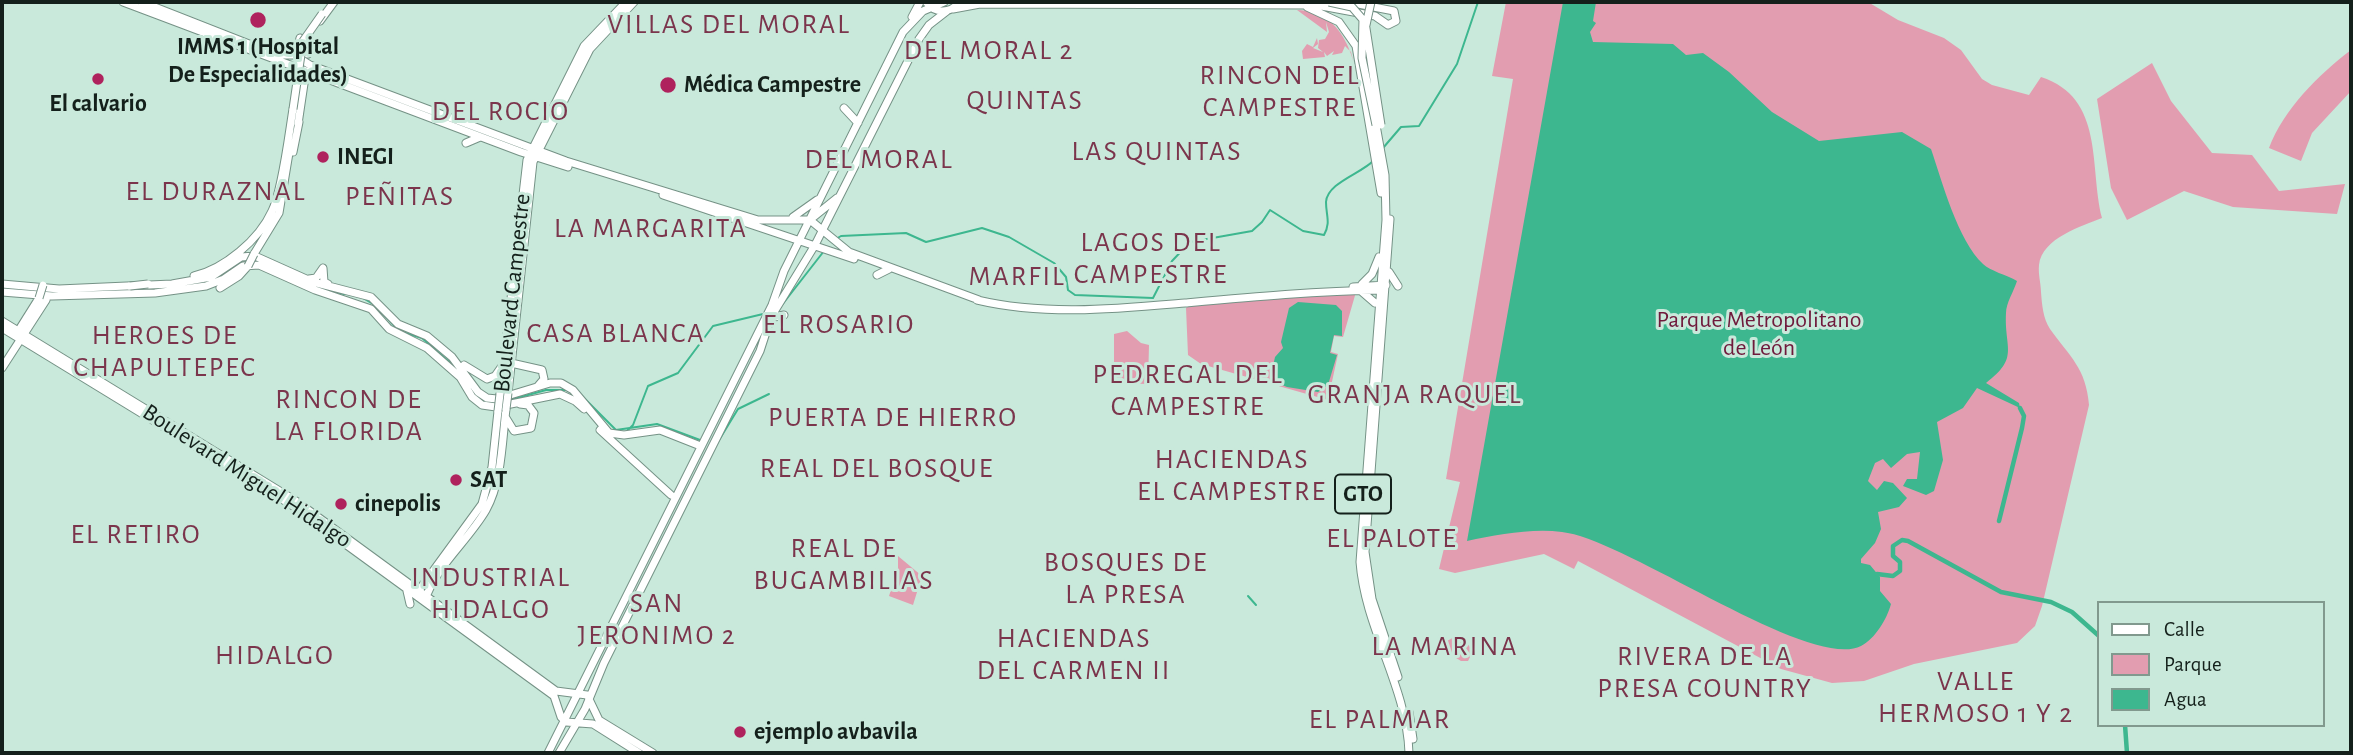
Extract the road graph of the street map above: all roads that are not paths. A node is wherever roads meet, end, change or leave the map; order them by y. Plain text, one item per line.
1 (123, 2) edge
2 (142, 2) edge
3 (626, 2) edge
4 (634, 2) edge
5 (920, 2) edge
6 (944, 2) edge
7 (960, 2) edge
8 (1329, 2) edge
9 (1350, 2) edge
10 (1369, 2) edge
11 (331, 3) edge
12 (1118, 3) edge
13 (1198, 3) edge
14 (928, 4) edge
15 (1299, 5) junction
16 (950, 10) junction
17 (1375, 16) junction
18 (903, 33) junction
19 (300, 38) dead end
20 (308, 54) dead end
21 (582, 56) junction
22 (278, 62) junction
23 (276, 70) dead end
24 (294, 71) junction
25 (1379, 79) dead end
26 (1364, 85) junction
27 (844, 108) dead end
28 (295, 109) junction
29 (858, 123) junction
30 (1381, 125) junction
31 (480, 137) junction
32 (466, 143) dead end
33 (286, 144) junction
34 (530, 155) junction
35 (1383, 163) junction
36 (285, 164) junction
37 (833, 175) junction
38 (1385, 178) junction
39 (844, 188) junction
40 (825, 191) junction
41 (786, 221) junction
42 (811, 223) junction
43 (762, 227) junction
44 (827, 230) junction
45 (260, 236) junction
46 (810, 244) junction
47 (1379, 257) dead end
48 (247, 266) junction
49 (286, 267) junction
50 (888, 269) junction
51 (784, 271) junction
52 (1389, 271) junction
53 (794, 278) junction
54 (224, 279) junction
55 (96, 283) dead end
56 (2, 284) edge
57 (44, 284) dead end
58 (151, 285) junction
59 (1364, 286) junction
60 (1398, 286) dead end
61 (1384, 287) junction
62 (220, 288) dead end
63 (73, 289) junction
64 (352, 291) junction
65 (2, 292) edge
66 (60, 296) junction
67 (96, 300) dead end
68 (1375, 303) dead end
69 (774, 307) junction
70 (784, 315) dead end
71 (772, 319) junction
72 (2, 321) edge
73 (2, 328) edge
74 (1388, 335) dead end
75 (19, 337) junction
76 (1381, 354) junction
77 (452, 357) junction
78 (2, 358) edge
79 (503, 358) junction
80 (756, 360) junction
81 (511, 363) junction
82 (2, 368) edge
83 (69, 369) junction
84 (84, 372) junction
85 (1384, 377) dead end
86 (1367, 378) dead end
87 (530, 390) junction
88 (504, 394) junction
89 (743, 394) dead end
90 (505, 409) junction
91 (1372, 410) junction
92 (717, 444) junction
93 (699, 446) junction
94 (696, 476) junction
95 (671, 495) dead end
96 (293, 506) junction
97 (312, 513) junction
98 (657, 526) dead end
99 (657, 535) junction
100 (669, 538) junction
101 (651, 545) junction
102 (1354, 549) dead end
103 (659, 552) junction
104 (637, 566) dead end
105 (652, 576) dead end
106 (636, 577) junction
107 (1363, 586) junction
108 (626, 589) dead end
109 (421, 601) junction
110 (1375, 628) junction
111 (1387, 630) dead end
112 (617, 646) dead end
113 (1390, 652) junction
114 (607, 657) junction
115 (1393, 671) junction
116 (588, 672) junction
117 (597, 678) junction
118 (580, 681) dead end
119 (577, 692) junction
120 (566, 693) junction
121 (589, 696) junction
122 (559, 703) junction
123 (594, 711) junction
124 (563, 720) junction
125 (587, 723) junction
126 (575, 725) junction
127 (554, 743) junction
128 (563, 750) edge
129 (548, 753) edge
130 (639, 753) edge
131 (653, 753) edge
132 (1411, 753) edge

1 - 22 main road
2 - 34 main road
3 - 21 main road, Boulevard Campestre
4 - 21 main road, Boulevard Campestre
5 - 18 main road
6 - 14 main road
7 - 16 main road
8 - 30 main road, bridge
9 - 17 main road
9 - 17 main road
10 - 30 main road, GTO, bridge
10 - 35 main road, GTO, bridge
11 - 28 main road, bridge
12 - 13 main road
12 - 16 main road
13 - 15 main road
14 - 16 main road
14 - 18 main road
15 - 17 main road
15 - 26 main road
16 - 39 main road
18 - 29 main road
19 - 20 main road
21 - 34 main road, Boulevard Campestre
22 - 23 main road
22 - 24 main road
24 - 31 main road
24 - 33 main road
24 - 36 main road
25 - 26 main road
26 - 35 main road
27 - 29 main road
28 - 33 main road
28 - 36 main road
29 - 37 main road
30 - 35 main road, GTO
31 - 32 main road
31 - 34 main road
33 - 36 main road
34 - 41 main road
34 - 43 main road
34 - 79 main road, Boulevard Campestre
34 - 81 main road, Boulevard Campestre
35 - 38 main road, GTO
35 - 38 main road
35 - 52 main road, GTO
36 - 45 main road
36 - 45 main road
37 - 39 main road
37 - 40 main road
38 - 61 main road, GTO
39 - 42 main road
39 - 44 main road
40 - 41 main road
40 - 42 main road
41 - 42 main road
42 - 43 main road
42 - 44 main road
42 - 46 main road
43 - 46 main road
44 - 46 main road
44 - 50 main road
45 - 48 main road, bridge
45 - 58 main road
46 - 50 main road
46 - 51 main road
46 - 53 main road
47 - 59 main road
48 - 54 main road
48 - 62 main road
49 - 58 main road
49 - 64 main road
49 - 64 main road
50 - 59 main road
51 - 53 main road
51 - 69 main road
52 - 60 main road
52 - 61 main road, GTO
53 - 69 main road
54 - 66 main road
54 - 90 main road
55 - 58 main road
56 - 63 main road
57 - 75 main road, bridge
58 - 63 main road
58 - 63 main road, bridge
59 - 61 main road
59 - 68 main road
61 - 76 main road, GTO
61 - 91 main road, GTO
64 - 77 main road
65 - 66 main road
66 - 67 main road
69 - 71 main road
70 - 71 main road
71 - 80 main road
71 - 93 main road
72 - 75 main road, Boulevard Miguel Hidalgo
73 - 75 main road, Boulevard Miguel Hidalgo
74 - 76 main road
75 - 78 main road
75 - 82 main road
75 - 83 main road, Boulevard Miguel Hidalgo
75 - 84 main road, Boulevard Miguel Hidalgo
76 - 91 main road, GTO
77 - 79 main road
77 - 87 main road
79 - 88 main road, Boulevard Campestre
80 - 89 main road
80 - 92 main road
81 - 87 main road
81 - 88 main road, Boulevard Campestre
83 - 84 main road
83 - 96 main road, Boulevard Miguel Hidalgo
84 - 97 main road, Boulevard Miguel Hidalgo
85 - 91 main road
86 - 91 main road
87 - 93 main road
88 - 90 main road, Boulevard Campestre, bridge
90 - 95 main road
90 - 109 main road, Boulevard Campestre
90 - 109 main road, Boulevard Campestre
91 - 107 main road, GTO
91 - 113 main road, GTO
92 - 94 main road
92 - 94 main road
93 - 99 main road
94 - 100 main road
96 - 97 main road
96 - 109 main road, Boulevard Miguel Hidalgo
97 - 109 main road, Boulevard Miguel Hidalgo
98 - 99 main road
99 - 100 main road
99 - 101 main road
100 - 103 main road
101 - 103 main road
101 - 106 main road
102 - 107 main road
103 - 105 main road
103 - 114 main road
104 - 106 main road
106 - 108 main road
106 - 116 main road
107 - 110 main road, GTO
109 - 120 main road, Boulevard Miguel Hidalgo
109 - 122 main road, Boulevard Miguel Hidalgo
110 - 115 main road, GTO
110 - 115 main road
111 - 113 main road
112 - 114 main road
113 - 115 main road, GTO
114 - 117 main road
115 - 132 main road, GTO
116 - 117 main road
116 - 118 main road
116 - 119 main road
117 - 121 main road
119 - 120 main road
119 - 121 main road
119 - 124 main road
120 - 122 main road
121 - 123 main road
121 - 126 main road
122 - 124 main road
123 - 125 main road
123 - 131 main road
124 - 126 main road
124 - 127 main road
125 - 126 main road
125 - 130 main road
126 - 128 main road
127 - 128 main road
127 - 129 main road

